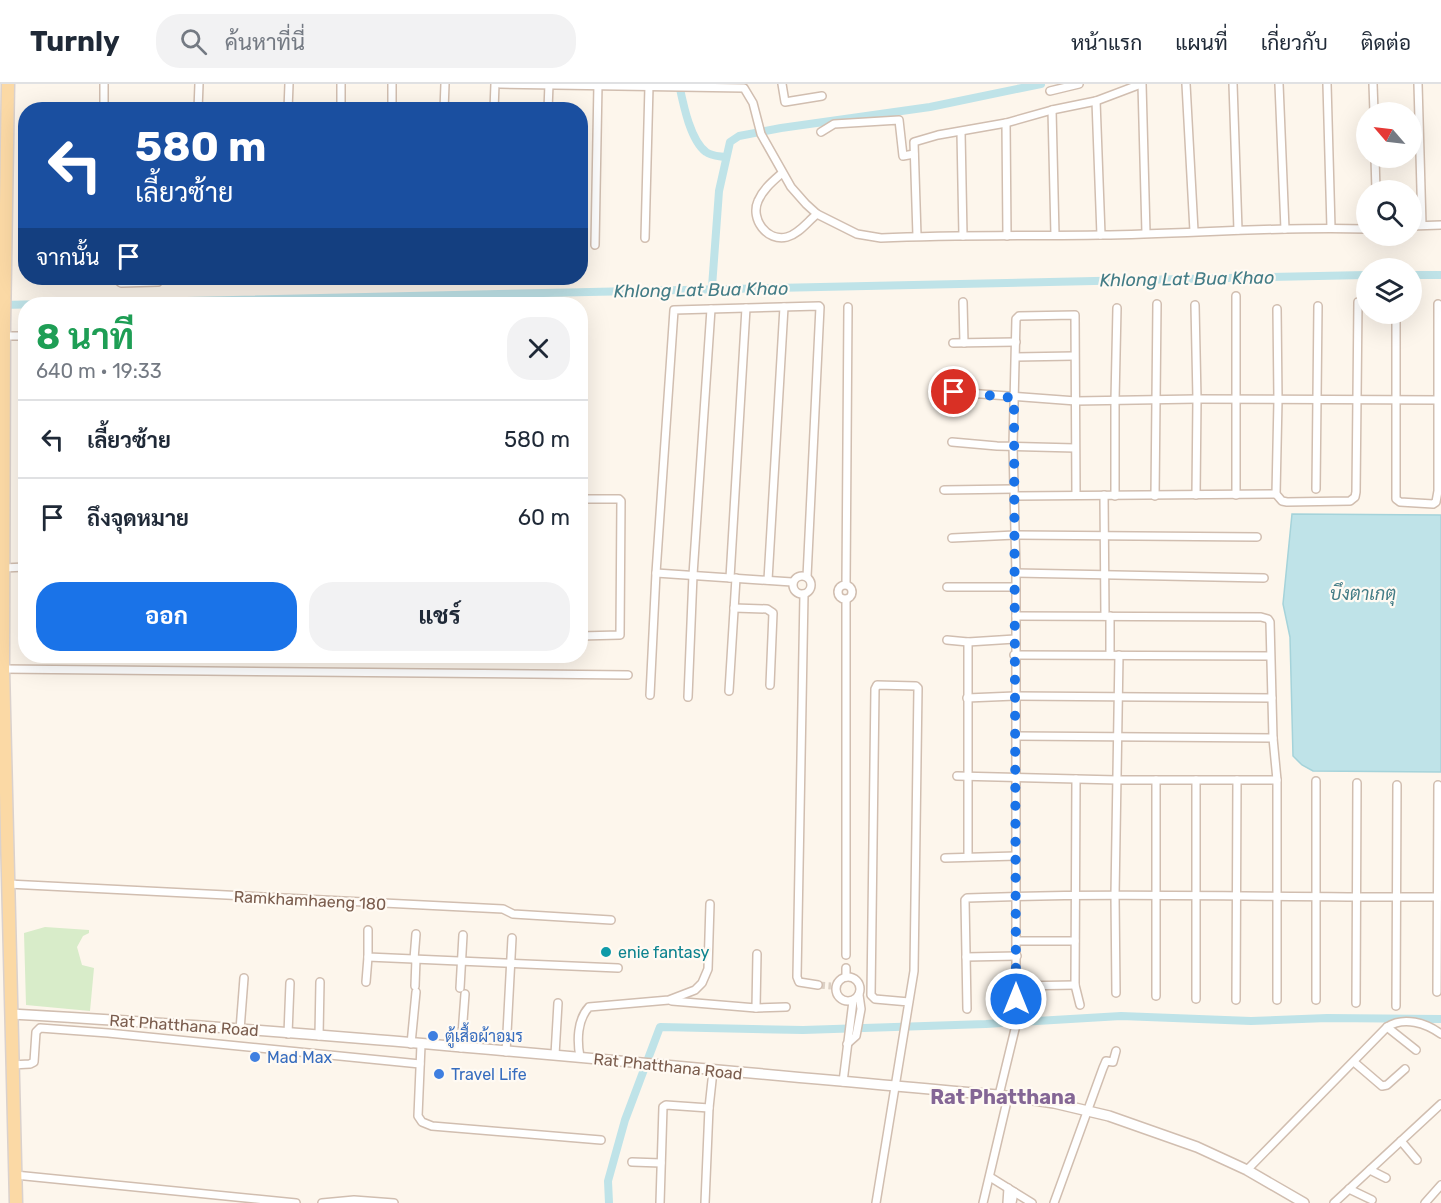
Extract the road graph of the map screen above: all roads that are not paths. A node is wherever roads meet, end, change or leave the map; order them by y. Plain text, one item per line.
1 (8, 84) edge
2 (104, 84) edge
3 (198, 84) edge
4 (289, 84) edge
5 (341, 84) edge
6 (393, 84) edge
7 (445, 84) edge
8 (495, 84) edge
9 (500, 84) edge
10 (549, 84) edge
11 (782, 84) edge
12 (1079, 84) edge
13 (1141, 84) edge
14 (1186, 84) edge
15 (1233, 84) edge
16 (1279, 84) edge
17 (1327, 84) edge
18 (1373, 84) edge
19 (1418, 84) edge
20 (598, 85) edge
21 (649, 86) junction
22 (721, 86) edge
23 (1050, 91) dead end
24 (822, 96) dead end
25 (1096, 101) junction
26 (104, 102) edge
27 (198, 102) edge
28 (288, 102) edge
29 (340, 102) edge
30 (392, 102) edge
31 (444, 102) edge
32 (494, 102) edge
33 (548, 102) edge
34 (1374, 102) edge
35 (1052, 110) junction
36 (1006, 123) junction
37 (821, 132) dead end
38 (961, 132) junction
39 (914, 154) junction
40 (782, 172) junction
41 (1421, 180) edge
42 (817, 214) junction
43 (1422, 225) edge
44 (1441, 225) edge
45 (1331, 228) junction
46 (1285, 229) junction
47 (1356, 229) edge
48 (1238, 230) junction
49 (1194, 231) junction
50 (1146, 233) junction
51 (1055, 235) junction
52 (917, 236) junction
53 (963, 236) junction
54 (1007, 236) junction
55 (1101, 236) junction
56 (645, 238) dead end
57 (595, 244) dead end
58 (1236, 297) dead end
59 (963, 302) dead end
60 (1157, 304) dead end
61 (1438, 304) dead end
62 (1195, 305) dead end
63 (1318, 306) dead end
64 (784, 307) junction
65 (848, 307) dead end
66 (746, 308) junction
67 (1117, 308) dead end
68 (711, 309) junction
69 (1276, 309) dead end
70 (1358, 324) edge
71 (1396, 324) edge
72 (4, 331) junction
73 (18, 335) edge
74 (1016, 342) junction
75 (953, 343) dead end
76 (964, 343) junction
77 (1074, 356) junction
78 (1016, 357) junction
79 (954, 392) dead end
80 (1014, 398) junction
81 (1197, 399) junction
82 (1236, 399) junction
83 (1316, 399) junction
84 (1356, 399) junction
85 (1114, 400) junction
86 (1157, 400) junction
87 (1278, 400) junction
88 (1396, 400) junction
89 (1439, 400) edge
90 (1076, 401) junction
91 (952, 442) dead end
92 (1013, 446) junction
93 (1075, 448) junction
94 (1316, 489) dead end
95 (945, 490) dead end
96 (1014, 492) junction
97 (1276, 494) junction
98 (1076, 495) junction
99 (1104, 495) junction
100 (1196, 495) junction
101 (1236, 495) junction
102 (1115, 496) junction
103 (1155, 496) junction
104 (588, 499) edge
105 (1015, 535) junction
106 (1104, 536) junction
107 (1257, 537) dead end
108 (952, 538) dead end
109 (2, 563) edge
110 (18, 566) edge
111 (656, 573) junction
112 (1016, 573) junction
113 (1104, 574) junction
114 (693, 575) junction
115 (807, 577) junction
116 (733, 578) junction
117 (1264, 578) dead end
118 (768, 580) junction
119 (792, 582) junction
120 (2, 583) edge
121 (947, 587) dead end
122 (1015, 587) junction
123 (804, 594) junction
124 (734, 608) junction
125 (1016, 616) junction
126 (1108, 616) junction
127 (588, 636) edge
128 (1015, 639) junction
129 (947, 640) dead end
130 (968, 642) junction
131 (1014, 655) junction
132 (1110, 655) junction
133 (1119, 655) junction
134 (1270, 656) junction
135 (3, 669) junction
136 (628, 675) dead end
137 (770, 685) dead end
138 (729, 691) dead end
139 (650, 696) dead end
140 (1015, 696) junction
141 (1118, 696) junction
142 (688, 697) dead end
143 (967, 698) junction
144 (1272, 698) junction
145 (1016, 736) junction
146 (1118, 737) junction
147 (1273, 738) junction
148 (957, 776) dead end
149 (967, 776) junction
150 (1016, 776) junction
151 (1076, 779) junction
152 (1117, 780) junction
153 (1156, 780) junction
154 (1196, 780) junction
155 (1237, 780) junction
156 (1277, 780) junction
157 (1316, 781) dead end
158 (1357, 783) dead end
159 (1397, 785) dead end
160 (1438, 785) dead end
161 (1016, 856) junction
162 (968, 857) junction
163 (945, 858) dead end
164 (8, 884) junction
165 (1076, 895) junction
166 (1017, 896) junction
167 (1115, 896) junction
168 (1155, 896) junction
169 (1195, 897) junction
170 (1276, 897) junction
171 (1317, 897) junction
172 (1357, 897) junction
173 (1397, 897) junction
174 (1439, 897) edge
175 (1235, 898) junction
176 (710, 904) dead end
177 (611, 920) dead end
178 (369, 930) dead end
179 (416, 934) dead end
180 (463, 935) dead end
181 (512, 939) dead end
182 (1017, 941) junction
183 (1075, 941) junction
184 (757, 954) dead end
185 (846, 955) dead end
186 (1017, 956) junction
187 (368, 957) junction
188 (966, 957) junction
189 (415, 959) junction
190 (461, 962) junction
191 (511, 964) junction
192 (618, 968) dead end
193 (846, 968) dead end
194 (244, 978) dead end
195 (846, 978) junction
196 (320, 982) dead end
197 (366, 982) dead end
198 (290, 983) dead end
199 (818, 985) tunnel mouth
200 (1075, 985) junction
201 (1016, 986) junction
202 (1437, 992) dead end
203 (1116, 993) dead end
204 (859, 995) junction
205 (1156, 996) dead end
206 (1196, 999) dead end
207 (669, 1000) junction
208 (1236, 1000) dead end
209 (1277, 1000) dead end
210 (1316, 1000) dead end
211 (853, 1001) junction
212 (909, 1002) junction
213 (558, 1003) dead end
214 (1356, 1003) dead end
215 (1080, 1005) dead end
216 (1396, 1006) dead end
217 (786, 1007) dead end
218 (756, 1008) junction
219 (967, 1009) dead end
220 (6, 1013) edge
221 (855, 1016) junction
222 (109, 1020) junction
223 (1441, 1026) edge
224 (1430, 1027) junction
225 (1388, 1028) junction
226 (240, 1030) junction
227 (108, 1033) junction
228 (288, 1034) junction
229 (1441, 1034) edge
230 (319, 1036) junction
231 (411, 1044) junction
232 (421, 1045) junction
233 (461, 1048) junction
234 (1416, 1050) dead end
235 (1116, 1051) dead end
236 (506, 1052) junction
237 (555, 1056) junction
238 (580, 1057) junction
239 (1354, 1062) junction
240 (420, 1064) junction
241 (11, 1065) junction
242 (1405, 1069) dead end
243 (713, 1071) junction
244 (843, 1082) junction
245 (894, 1087) junction
246 (1003, 1096) junction
247 (1441, 1104) edge
248 (709, 1108) junction
249 (1087, 1110) junction
250 (601, 1140) dead end
251 (1401, 1141) junction
252 (1417, 1160) dead end
253 (632, 1162) dead end
254 (661, 1163) junction
255 (1247, 1170) junction
256 (1370, 1170) junction
257 (15, 1175) junction
258 (990, 1177) junction
259 (1386, 1178) dead end
260 (1441, 1185) edge
261 (1349, 1189) junction
262 (1011, 1190) junction
263 (1372, 1200) dead end
264 (16, 1203) edge
265 (296, 1203) edge
266 (322, 1203) edge
267 (394, 1203) edge
268 (660, 1203) edge
269 (705, 1203) edge
270 (876, 1203) edge
271 (983, 1203) edge
272 (1007, 1203) edge
273 (1012, 1203) edge
274 (1032, 1203) edge
275 (1054, 1203) edge
276 (1304, 1203) edge
277 (1334, 1203) edge
278 (1425, 1203) edge

1 - 72 main road
2 - 26 street
3 - 27 street
4 - 28 street
5 - 29 street
6 - 30 street
7 - 31 street
8 - 32 street
9 - 10 street
10 - 20 street
10 - 33 street
11 - 24 street
12 - 23 street
13 - 25 street
13 - 50 street
14 - 49 street
15 - 48 street
16 - 46 street
17 - 45 street
18 - 34 street
19 - 41 street
20 - 21 street
20 - 57 street
21 - 22 street
21 - 56 street
22 - 40 street
25 - 35 street
25 - 55 street
35 - 36 street
35 - 51 street
36 - 38 street
36 - 54 street
37 - 39 street
38 - 39 street
38 - 53 street
39 - 52 street
40 - 42 street
40 - 42 street
42 - 52 street
43 - 44 street
45 - 46 street
45 - 47 street
46 - 48 street
48 - 49 street
49 - 50 street
50 - 55 street
51 - 54 street
51 - 55 street
52 - 53 street
53 - 54 street
58 - 82 street
59 - 76 street
60 - 86 street
61 - 89 street
62 - 81 street
63 - 83 street
64 - 66 street
64 - 115 street
64 - 118 street
65 - 185 street
66 - 68 street
66 - 116 street
67 - 85 street
68 - 111 street
68 - 114 street
69 - 87 street
70 - 84 street
71 - 88 street
72 - 73 street
72 - 109 main road
74 - 76 street
74 - 77 street
74 - 78 street
75 - 76 street
77 - 78 street
77 - 90 street
78 - 80 street
79 - 80 street
80 - 90 street
80 - 92 street
81 - 82 street
81 - 86 street
81 - 100 street
82 - 87 street
82 - 101 street
83 - 84 street
83 - 87 street
83 - 94 street
84 - 88 street
84 - 97 street
85 - 86 street
85 - 90 street
85 - 102 street
86 - 103 street
87 - 97 street
88 - 89 street
88 - 89 street
90 - 93 street
91 - 92 street
92 - 93 street
92 - 96 street
93 - 98 street
95 - 96 street
96 - 98 street
96 - 105 street
97 - 101 street
98 - 99 street
99 - 102 street
99 - 106 street
100 - 101 street
100 - 103 street
102 - 103 street
104 - 127 street
105 - 106 street
105 - 108 street
105 - 112 street
106 - 107 street
106 - 113 street
109 - 110 street
109 - 120 main road
111 - 114 street
111 - 139 street
112 - 113 street
112 - 122 street
113 - 117 street
113 - 126 street
114 - 116 street
114 - 142 street
115 - 119 street
115 - 123 street
116 - 118 street
116 - 124 street
118 - 119 street
119 - 123 street
120 - 135 main road
121 - 122 street
122 - 125 street
123 - 199 street
124 - 137 street
124 - 138 street
125 - 126 street
125 - 128 street
126 - 132 street
126 - 134 street
128 - 130 street
128 - 131 street
129 - 130 street
130 - 143 street
131 - 132 street
131 - 140 street
132 - 133 street
133 - 134 street
133 - 141 street
134 - 144 street
135 - 136 street
135 - 164 main road
140 - 141 street
140 - 143 street
140 - 145 street
141 - 144 street
141 - 146 street
143 - 149 street
144 - 147 street
145 - 146 street
145 - 150 street
146 - 147 street
146 - 152 street
147 - 156 street
148 - 149 street
149 - 150 street
149 - 162 street
150 - 151 street
150 - 161 street
151 - 152 street
151 - 165 street
152 - 153 street
152 - 167 street
153 - 154 street
153 - 168 street
154 - 155 street
154 - 169 street
155 - 156 street
155 - 175 street
156 - 170 street
157 - 171 street
158 - 172 street
159 - 173 street
160 - 174 street
161 - 162 street
161 - 166 street
162 - 163 street
164 - 177 street, Ramkhamhaeng 180
164 - 220 main road
165 - 166 street
165 - 167 street
165 - 183 street
166 - 182 street
166 - 188 street
167 - 168 street
167 - 203 street
168 - 169 street
168 - 205 street
169 - 175 street
169 - 206 street
170 - 171 street
170 - 175 street
170 - 209 street
171 - 172 street
171 - 210 street
172 - 173 street
172 - 214 street
173 - 174 street
173 - 216 street
174 - 202 street
175 - 208 street
176 - 207 street
178 - 187 street
179 - 189 street
180 - 190 street
181 - 191 street
182 - 183 street
182 - 186 street
183 - 200 street
184 - 218 street
186 - 188 street
186 - 201 street
187 - 189 street
187 - 197 street
188 - 219 street
189 - 190 street
189 - 231 street
190 - 191 street
190 - 233 street
191 - 192 street
191 - 236 street
193 - 195 street
194 - 226 street
195 - 204 street
195 - 211 street
196 - 230 street
198 - 228 street
200 - 201 street
200 - 215 street
201 - 246 street
204 - 211 street
204 - 221 street
207 - 218 street
207 - 238 street
211 - 221 street
212 - 212 street
212 - 245 street
213 - 237 street
217 - 218 street
220 - 222 street, Rat Phatthana Road
220 - 241 main road
221 - 244 street
222 - 226 street, Rat Phatthana Road
222 - 227 street
223 - 224 street
224 - 225 street
224 - 229 street
225 - 234 street
225 - 239 street
226 - 228 street, Rat Phatthana Road
227 - 240 street
227 - 241 street
228 - 230 street, Rat Phatthana Road
230 - 231 street, Rat Phatthana Road
231 - 232 street, Rat Phatthana Road
232 - 233 street, Rat Phatthana Road
232 - 240 street
233 - 236 street, Rat Phatthana Road
235 - 249 street
236 - 237 street, Rat Phatthana Road
237 - 238 street, Rat Phatthana Road
238 - 243 street, Rat Phatthana Road
239 - 242 street
239 - 255 street
240 - 250 street
241 - 257 main road
243 - 244 street, Rat Phatthana Road
243 - 248 street
244 - 245 street, Rat Phatthana Road
245 - 246 street, Rat Phatthana Road
245 - 270 street
246 - 249 street, Rat Phatthana Road
246 - 258 street
247 - 251 street
248 - 254 street
248 - 269 street
249 - 255 street, Rat Phatthana Road
249 - 275 street
251 - 252 street
251 - 256 street
253 - 254 street
254 - 268 street
255 - 276 street, Rat Phatthana Road
256 - 259 street
256 - 261 street
257 - 264 main road
257 - 265 street
258 - 262 street
258 - 271 street
260 - 278 street
261 - 263 street
261 - 277 street
262 - 272 street
262 - 273 street
262 - 274 street
266 - 267 street

